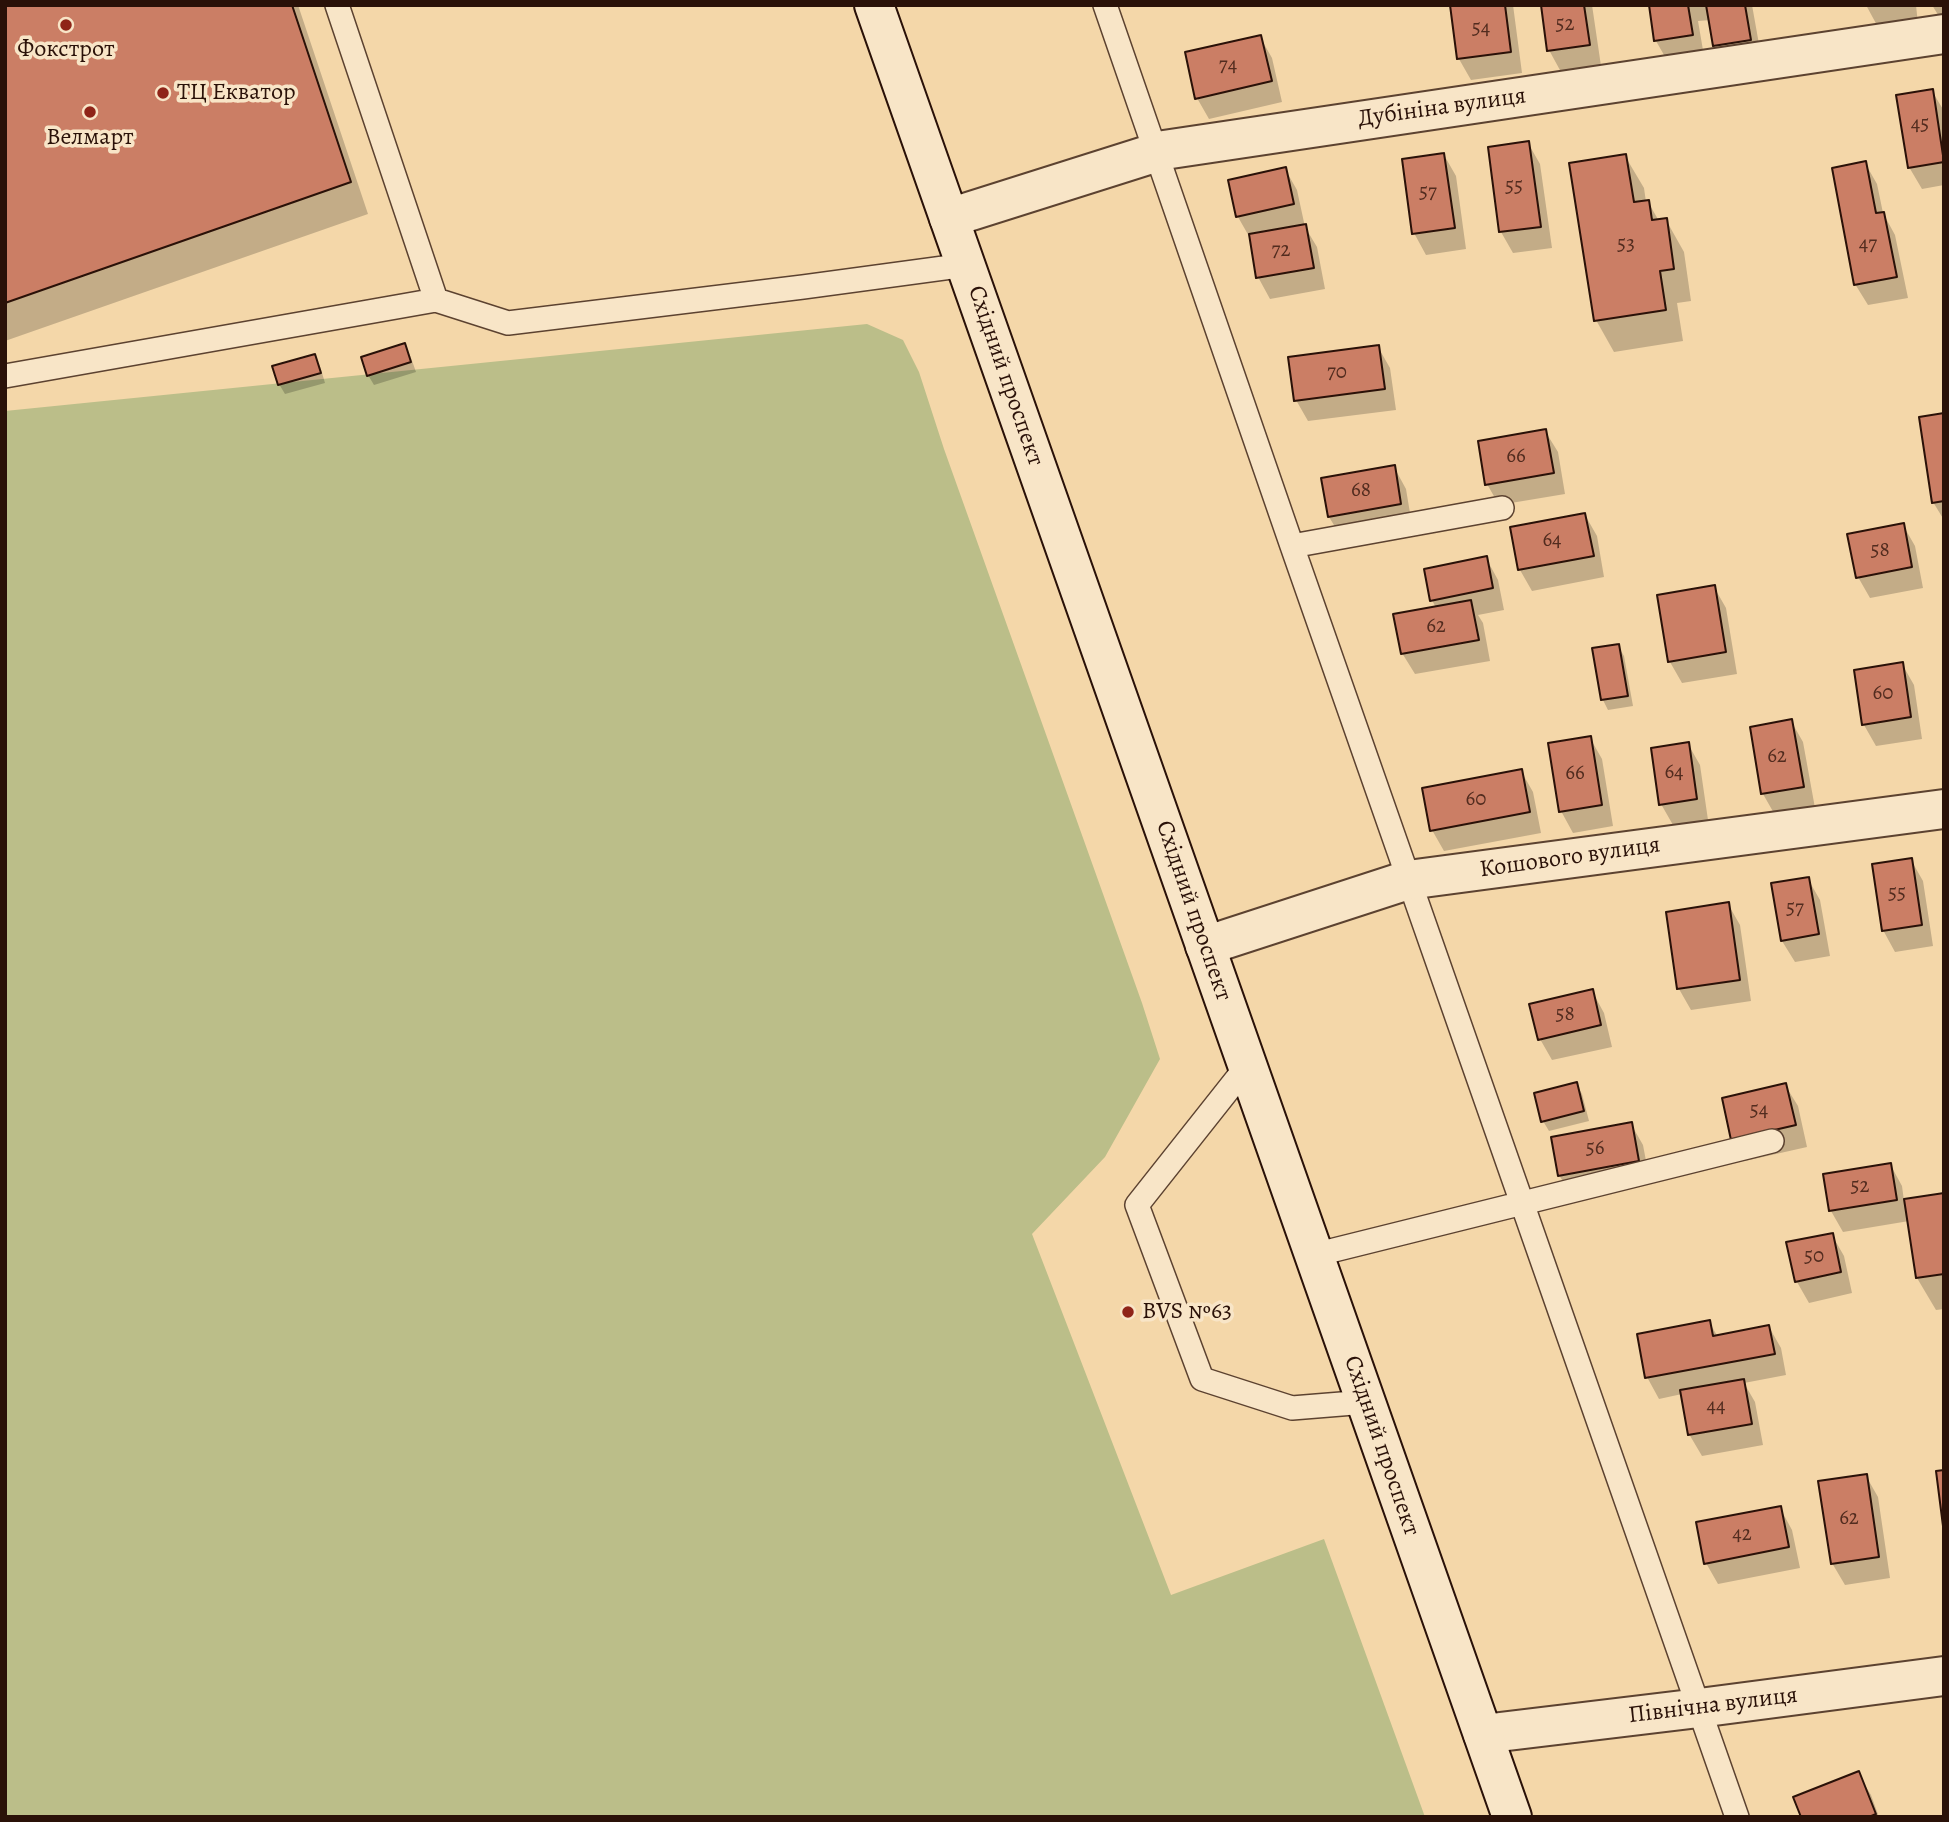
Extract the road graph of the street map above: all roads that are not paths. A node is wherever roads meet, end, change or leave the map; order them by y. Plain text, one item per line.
1 (337, 5) edge
2 (874, 5) edge
3 (1105, 5) edge
4 (1944, 34) edge
5 (1155, 153) junction
6 (949, 218) junction
7 (966, 265) junction
8 (436, 300) junction
9 (5, 376) edge
10 (1502, 508) dead end
11 (1292, 546) junction
12 (1944, 809) edge
13 (1408, 880) junction
14 (1205, 946) junction
15 (1247, 1066) junction
16 (1772, 1141) dead end
17 (1522, 1204) junction
18 (1314, 1255) junction
19 (1366, 1402) junction
20 (1944, 1676) edge
21 (1699, 1708) junction
22 (1483, 1734) junction
23 (1512, 1817) edge
24 (1737, 1817) edge

1 - 8 lane
2 - 6 street, Східний проспект
3 - 5 lane
4 - 5 street, Дубініна вулиця
5 - 6 street, Дубініна вулиця
5 - 11 lane
6 - 7 street, Східний проспект
7 - 8 lane
7 - 14 street, Східний проспект
8 - 9 lane
10 - 11 lane
11 - 13 lane
12 - 13 street, Кошового вулиця
13 - 14 street, Кошового вулиця
13 - 17 lane
14 - 15 street, Східний проспект
15 - 18 street, Східний проспект
15 - 19 lane
16 - 17 lane
17 - 18 lane
17 - 21 lane
18 - 19 street, Східний проспект
19 - 22 street, Східний проспект
20 - 21 street, Північна вулиця
21 - 22 street, Північна вулиця
21 - 24 lane
22 - 23 street, Східний проспект

